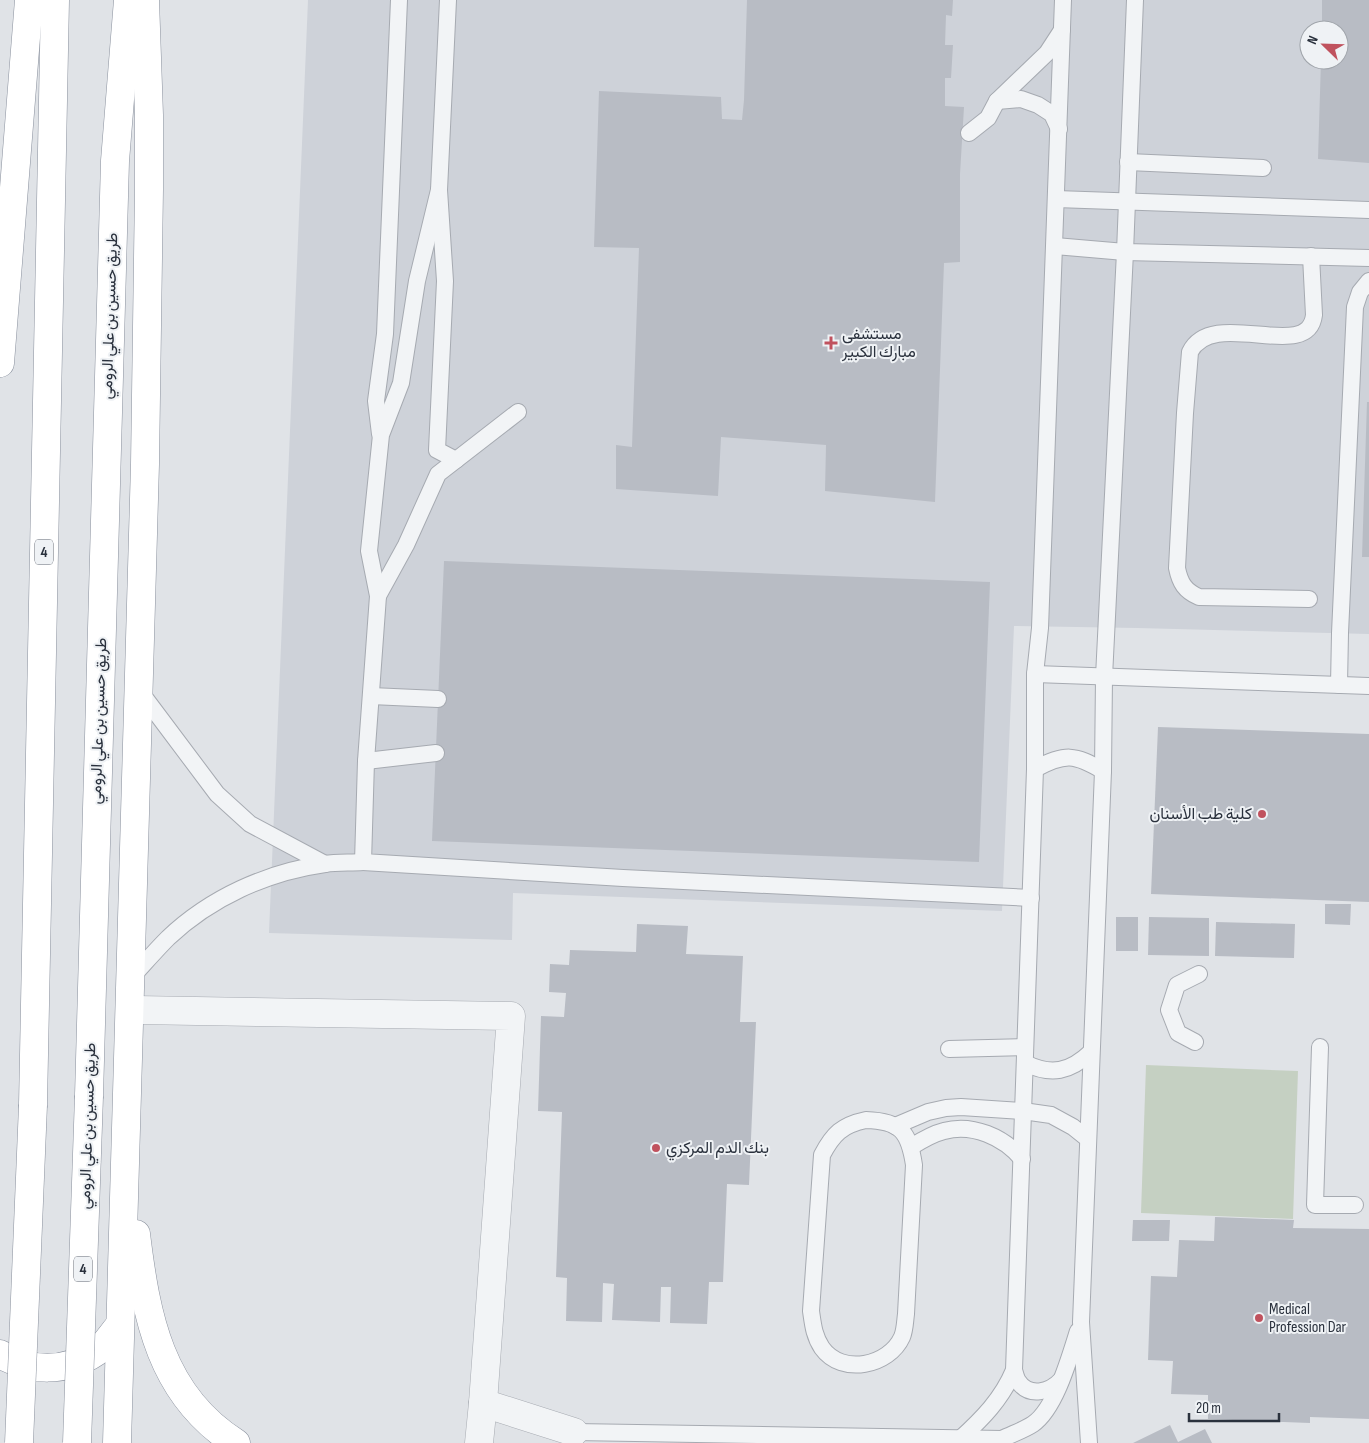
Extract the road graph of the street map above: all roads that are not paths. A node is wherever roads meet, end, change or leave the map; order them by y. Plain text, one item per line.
1 (29, 0) edge
2 (55, 0) edge
3 (128, 0) edge
4 (145, 0) edge
5 (399, 0) edge
6 (448, 0) edge
7 (1063, 0) edge
8 (1135, 0) edge
9 (1062, 30) junction
10 (998, 101) junction
11 (1059, 129) junction
12 (969, 132) dead end
13 (1128, 162) junction
14 (1263, 168) dead end
15 (439, 190) junction
16 (1056, 199) junction
17 (1126, 201) junction
18 (1369, 210) edge
19 (1055, 246) junction
20 (1125, 252) junction
21 (1311, 256) junction
22 (1369, 258) edge
23 (1369, 281) edge
24 (0, 363) edge
25 (518, 412) dead end
26 (381, 435) junction
27 (456, 460) junction
28 (378, 596) junction
29 (1309, 599) dead end
30 (1035, 674) junction
31 (1104, 677) junction
32 (1339, 685) junction
33 (1369, 686) edge
34 (139, 690) junction
35 (371, 696) junction
36 (438, 699) dead end
37 (436, 753) dead end
38 (366, 761) junction
39 (1035, 769) junction
40 (1104, 771) junction
41 (363, 862) junction
42 (325, 864) junction
43 (1031, 898) junction
44 (1199, 974) dead end
45 (132, 994) junction
46 (1195, 1042) dead end
47 (1320, 1047) dead end
48 (949, 1048) dead end
49 (1091, 1052) junction
50 (1025, 1055) junction
51 (1023, 1111) junction
52 (895, 1126) junction
53 (1088, 1139) junction
54 (912, 1147) junction
55 (1022, 1159) junction
56 (1355, 1205) dead end
57 (1081, 1322) junction
58 (119, 1326) junction
59 (0, 1354) edge
60 (1014, 1370) junction
61 (1062, 1378) junction
62 (484, 1403) junction
63 (574, 1432) joint
64 (959, 1440) junction
65 (19, 1443) edge
66 (77, 1443) edge
67 (117, 1443) edge
68 (236, 1443) edge
69 (479, 1443) edge
70 (1089, 1443) edge

1 - 24 highway
2 - 65 highway, 4, bridge
3 - 66 highway, طريق حسين بن علي الرومي / 4, bridge
4 - 34 highway
5 - 26 lane
6 - 15 lane
7 - 9 lane
8 - 13 lane
9 - 10 lane
9 - 11 lane
10 - 11 lane
10 - 12 lane
11 - 16 lane
13 - 14 lane
13 - 17 lane
15 - 26 lane
15 - 27 lane
16 - 17 lane
16 - 19 lane
17 - 18 lane
17 - 20 lane
19 - 20 lane
19 - 30 lane
20 - 21 lane
20 - 31 lane
21 - 22 lane
21 - 29 lane
23 - 32 lane
25 - 27 lane
26 - 28 lane
27 - 28 lane
28 - 35 lane
30 - 31 lane
30 - 39 lane
31 - 32 lane
31 - 40 lane
32 - 33 lane
34 - 42 lane
34 - 45 highway
35 - 36 lane
35 - 38 lane
37 - 38 lane
38 - 41 lane
39 - 40 lane
39 - 43 lane
40 - 49 lane
41 - 42 lane
41 - 43 lane
42 - 45 lane
43 - 50 lane
44 - 46 lane
45 - 58 highway
45 - 62 street
45 - 68 highway
47 - 56 lane
48 - 50 lane
49 - 50 lane
49 - 53 lane
50 - 51 lane
51 - 52 lane
51 - 53 lane
51 - 55 lane
52 - 54 lane
52 - 54 lane
53 - 57 lane
54 - 55 lane
55 - 60 lane
57 - 61 lane
57 - 70 lane
58 - 59 highway
58 - 67 highway
60 - 61 lane
60 - 64 lane
61 - 64 lane
62 - 63 street
62 - 69 street
63 - 64 lane

